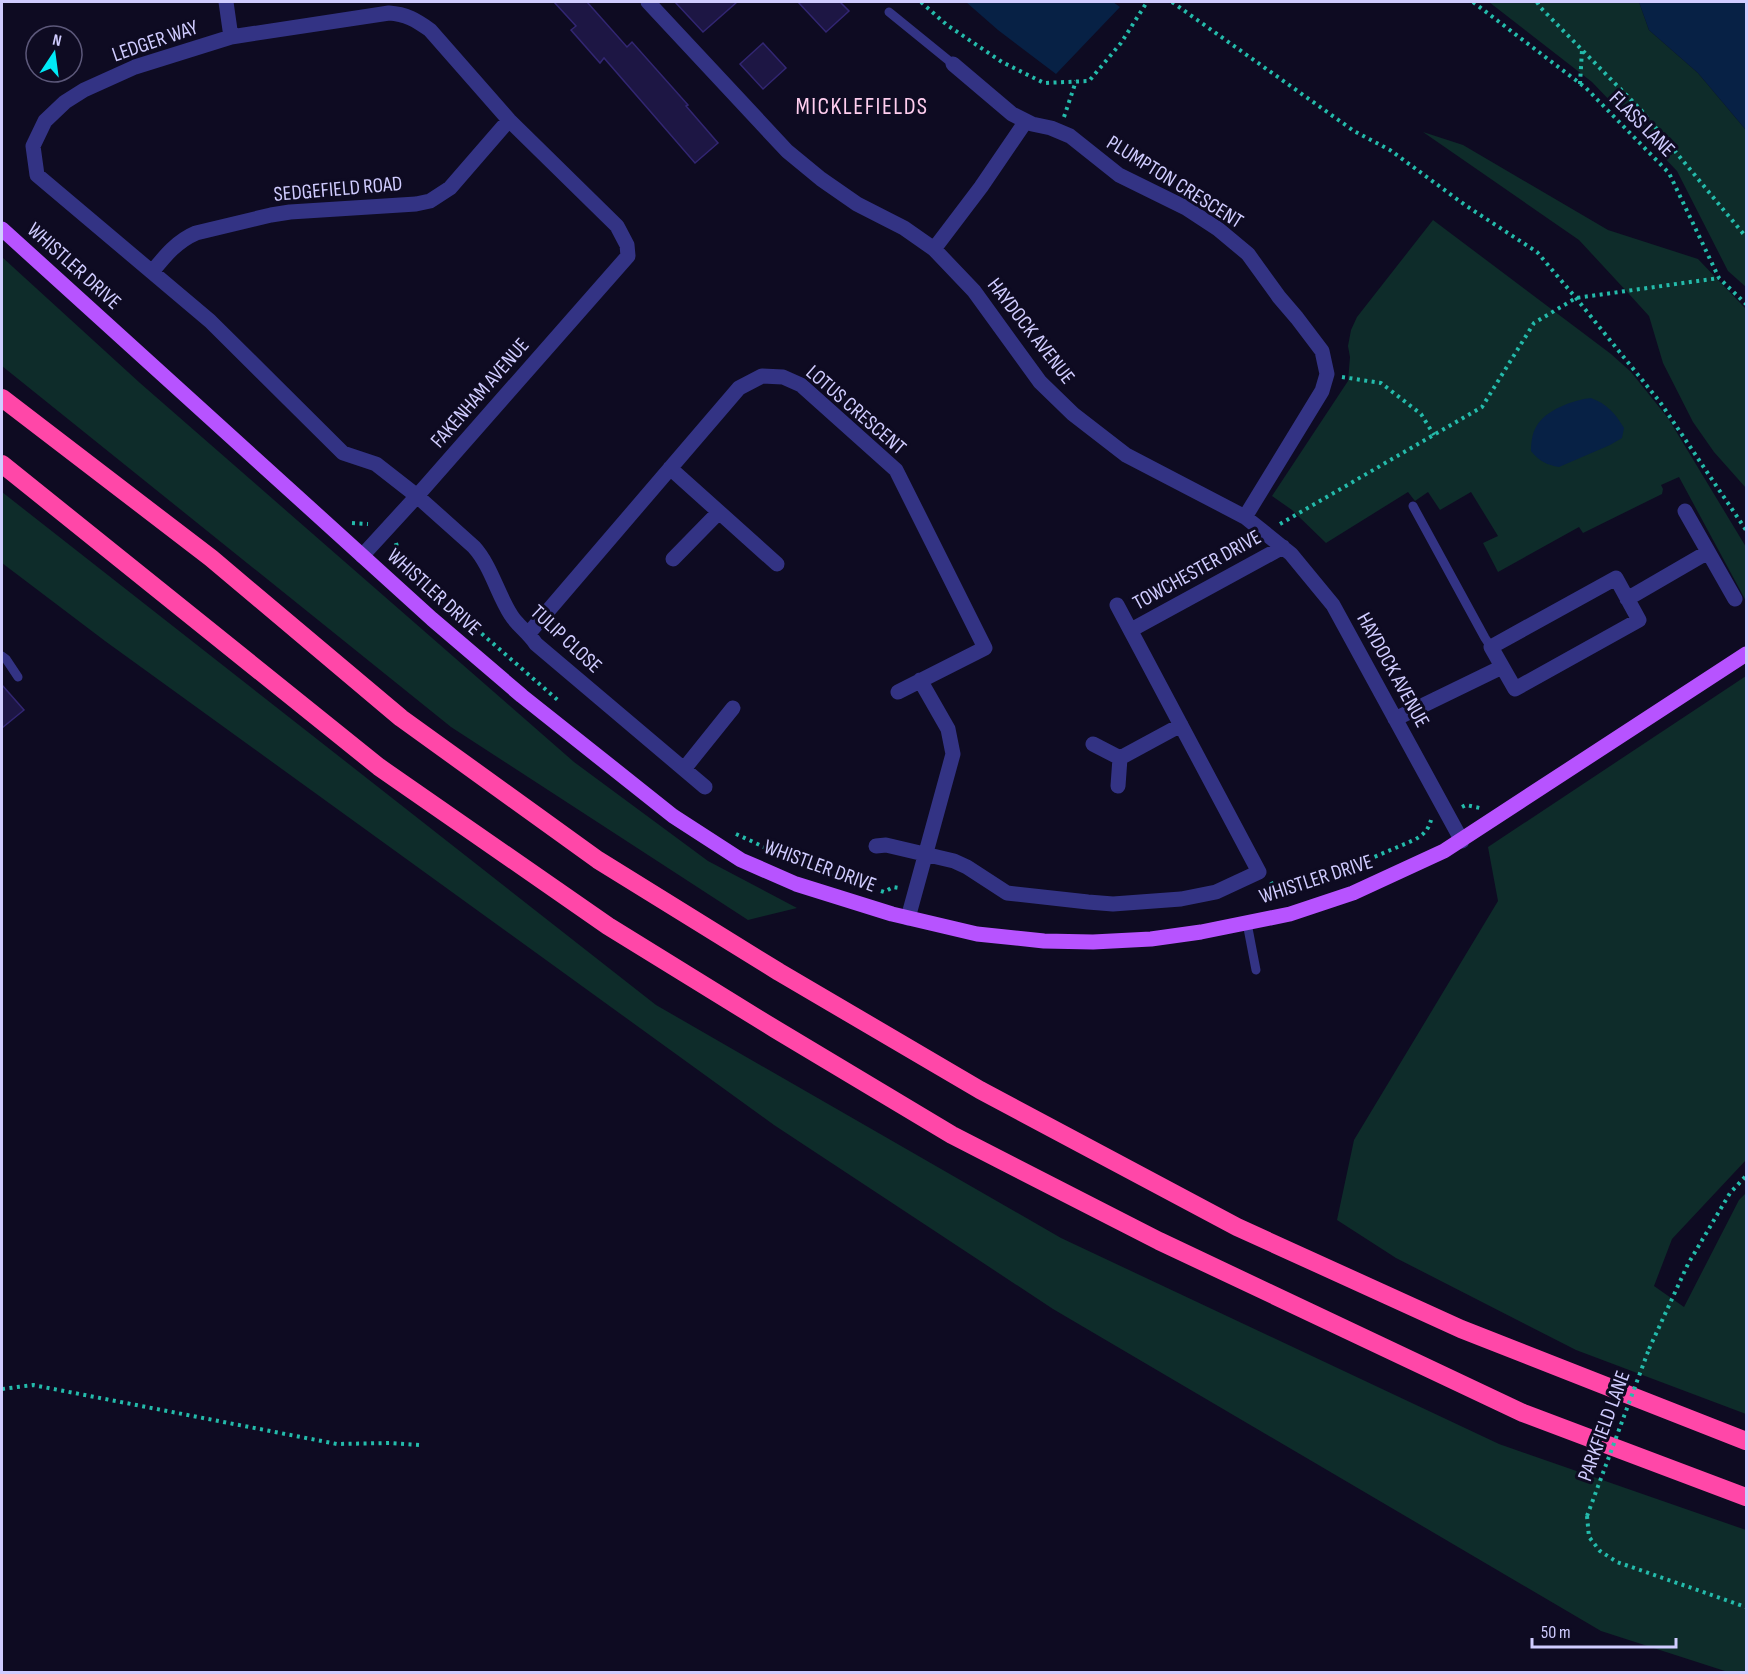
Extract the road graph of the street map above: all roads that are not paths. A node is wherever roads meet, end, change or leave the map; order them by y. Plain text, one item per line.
1 (226, 2) edge
2 (652, 3) edge
3 (890, 12) dead end
4 (231, 37) junction
5 (953, 64) joint
6 (510, 120) junction
7 (1026, 121) junction
8 (2, 229) edge
9 (934, 249) junction
10 (628, 256) joint
11 (152, 272) junction
12 (2, 398) edge
13 (2, 464) edge
14 (670, 468) junction
15 (417, 496) junction
16 (1413, 506) dead end
17 (1685, 511) dead end
18 (719, 512) junction
19 (1245, 517) junction
20 (1283, 547) junction
21 (1708, 552) junction
22 (362, 556) junction
23 (673, 559) dead end
24 (777, 564) dead end
25 (1628, 599) junction
26 (1734, 599) dead end
27 (1117, 605) dead end
28 (1131, 630) junction
29 (529, 633) junction
30 (1491, 647) junction
31 (1746, 654) edge
32 (2, 656) edge
33 (1502, 667) junction
34 (18, 677) dead end
35 (920, 680) junction
36 (898, 692) dead end
37 (733, 708) dead end
38 (1395, 719) junction
39 (1181, 725) junction
40 (1093, 744) dead end
41 (1120, 758) junction
42 (684, 769) junction
43 (1118, 786) dead end
44 (705, 787) dead end
45 (1462, 841) junction
46 (876, 846) dead end
47 (925, 854) junction
48 (908, 918) junction
49 (1247, 923) junction
50 (1256, 970) dead end
51 (1746, 1441) edge
52 (1746, 1497) edge

1 - 4 street
2 - 9 street, HAYDOCK AVENUE
3 - 5 lane
4 - 6 street, LEDGER WAY
4 - 11 street, LEDGER WAY
5 - 7 street, PLUMPTON CRESCENT
6 - 10 street, LEDGER WAY
6 - 11 street, SEDGEFIELD ROAD
7 - 9 street
7 - 19 street, PLUMPTON CRESCENT
8 - 22 main road, WHISTLER DRIVE
9 - 19 street, HAYDOCK AVENUE
10 - 15 street, FAKENHAM AVENUE
11 - 15 street, LEDGER WAY
12 - 51 highway
13 - 52 highway
14 - 18 street
14 - 29 street, LOTUS CRESCENT
14 - 35 street, LOTUS CRESCENT
15 - 22 street, FAKENHAM AVENUE
15 - 29 street, TULIP CLOSE
16 - 30 lane
17 - 21 street
18 - 23 street
18 - 24 street
19 - 20 street, HAYDOCK AVENUE
20 - 28 street, TOWCHESTER DRIVE
20 - 38 street, HAYDOCK AVENUE
21 - 25 street
21 - 26 street
22 - 48 main road, WHISTLER DRIVE
25 - 30 street
25 - 33 street
27 - 28 street, TOWCHESTER DRIVE
28 - 39 street, TOWCHESTER DRIVE
29 - 42 street, TULIP CLOSE
30 - 33 street
31 - 45 main road, WHISTLER DRIVE
32 - 34 lane
33 - 38 street
35 - 36 street
35 - 47 street
37 - 42 street
38 - 45 street, HAYDOCK AVENUE
39 - 41 street
39 - 47 street, TOWCHESTER DRIVE
40 - 41 street
41 - 43 street
42 - 44 street, TULIP CLOSE
45 - 49 main road, WHISTLER DRIVE
46 - 47 street
47 - 48 street
48 - 49 main road, WHISTLER DRIVE
49 - 50 lane

